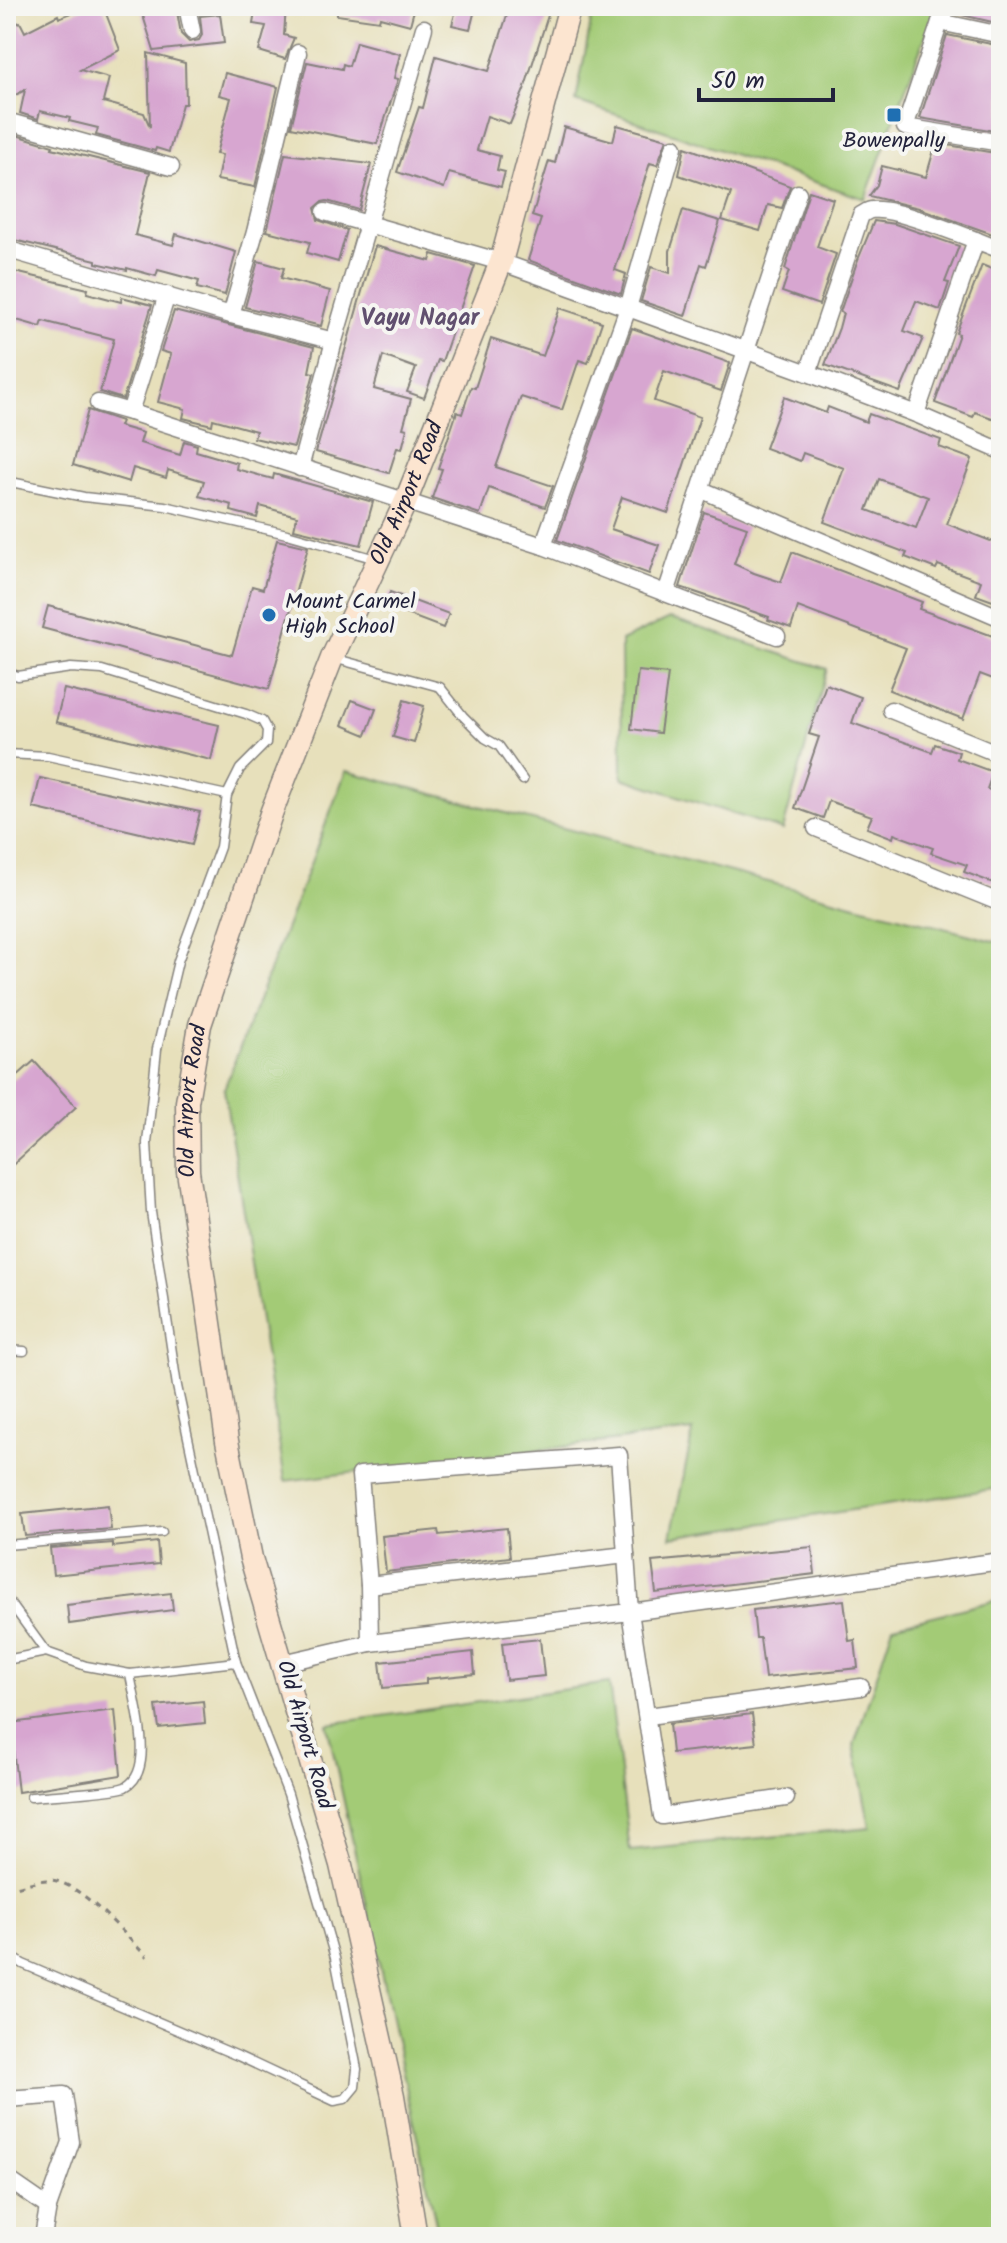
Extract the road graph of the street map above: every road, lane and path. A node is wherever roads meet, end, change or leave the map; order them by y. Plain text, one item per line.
1 (187, 6) edge
2 (570, 6) edge
3 (948, 6) edge
4 (940, 22) junction
5 (424, 28) dead end
6 (192, 31) dead end
7 (1001, 35) edge
8 (298, 53) dead end
9 (6, 121) edge
10 (1001, 143) edge
11 (674, 147) dead end
12 (171, 167) dead end
13 (798, 193) dead end
14 (325, 212) dead end
15 (368, 224) junction
16 (976, 240) junction
17 (6, 249) edge
18 (1001, 250) edge
19 (501, 262) junction
20 (167, 295) junction
21 (628, 308) junction
22 (231, 315) junction
23 (334, 341) junction
24 (744, 352) junction
25 (808, 373) junction
26 (98, 403) dead end
27 (130, 412) junction
28 (916, 414) junction
29 (1001, 451) edge
30 (300, 468) junction
31 (6, 481) edge
32 (702, 490) junction
33 (405, 503) junction
34 (543, 546) junction
35 (376, 559) junction
36 (666, 593) junction
37 (1001, 618) edge
38 (777, 636) dead end
39 (332, 658) junction
40 (6, 672) edge
41 (891, 710) dead end
42 (6, 754) edge
43 (1001, 755) edge
44 (523, 780) dead end
45 (227, 795) junction
46 (816, 828) dead end
47 (1001, 903) edge
48 (6, 1350) edge
49 (24, 1351) dead end
50 (162, 1532) dead end
51 (6, 1545) edge
52 (626, 1555) junction
53 (1001, 1561) edge
54 (369, 1585) junction
55 (6, 1597) edge
56 (630, 1612) junction
57 (370, 1643) junction
58 (46, 1652) junction
59 (6, 1660) edge
60 (236, 1662) junction
61 (283, 1663) junction
62 (130, 1674) junction
63 (861, 1687) dead end
64 (648, 1716) junction
65 (31, 1797) dead end
66 (786, 1798) dead end
67 (6, 1889) edge
68 (6, 1953) edge
69 (147, 1957) dead end
70 (6, 2099) edge
71 (6, 2178) edge
72 (48, 2207) junction
73 (43, 2237) edge
74 (416, 2237) edge

1 - 6 street
2 - 19 main road, Old Airport Road
3 - 4 street
4 - 7 street
4 - 10 street
5 - 15 street
8 - 22 street
9 - 12 street
11 - 21 street
13 - 24 street
14 - 15 street
15 - 19 street
15 - 23 street
16 - 18 street
16 - 25 street
16 - 28 street
17 - 20 street
19 - 21 street
19 - 33 main road, Old Airport Road
20 - 22 street
20 - 27 street
21 - 24 street
21 - 34 street
22 - 23 street
23 - 30 street
24 - 25 street
24 - 32 street
25 - 28 street
26 - 27 street
27 - 30 street
28 - 29 street
30 - 33 street
31 - 35 lane
32 - 36 street
32 - 37 street
33 - 34 street
33 - 35 main road, Old Airport Road
34 - 36 street
35 - 39 main road, Old Airport Road
36 - 38 street
39 - 44 lane
39 - 61 main road, Old Airport Road
40 - 45 lane
41 - 43 street
42 - 45 lane
45 - 60 lane
46 - 47 street
48 - 49 lane
50 - 51 lane
52 - 54 street
52 - 54 street
52 - 56 street
53 - 56 street
54 - 57 street
55 - 58 lane
56 - 57 street
56 - 64 street
57 - 61 street
58 - 59 lane
58 - 62 lane
60 - 62 lane
60 - 68 lane
61 - 74 main road, Old Airport Road
62 - 65 lane
63 - 64 street
64 - 66 street
67 - 69 path
70 - 72 street
71 - 72 street
72 - 73 street

